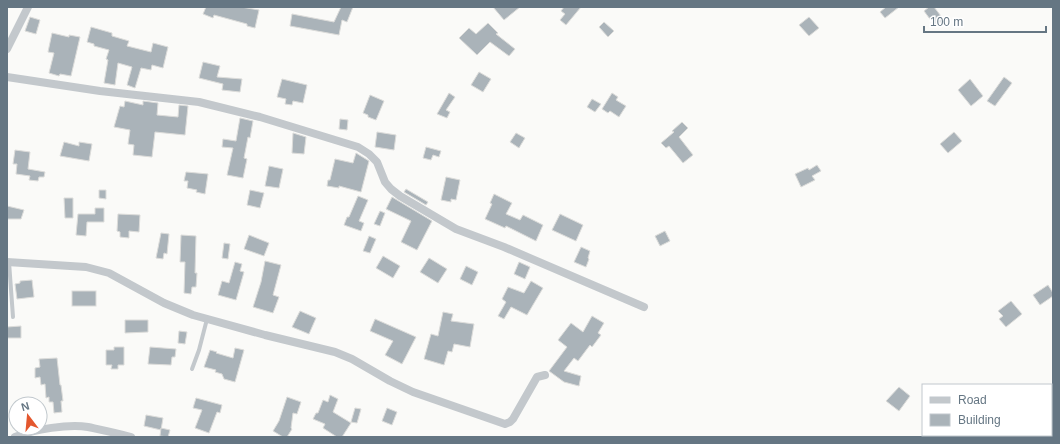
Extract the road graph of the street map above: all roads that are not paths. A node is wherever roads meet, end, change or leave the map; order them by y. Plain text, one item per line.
1 (28, 7) edge
2 (7, 49) edge
3 (7, 78) edge
4 (8, 262) edge
5 (644, 307) dead end
6 (13, 317) dead end
7 (208, 319) junction
8 (192, 369) dead end
9 (545, 375) dead end
10 (15, 437) edge
11 (130, 437) edge

1 - 2 street
3 - 5 street
4 - 6 lane
4 - 7 street
7 - 8 lane
7 - 9 street
10 - 11 street

